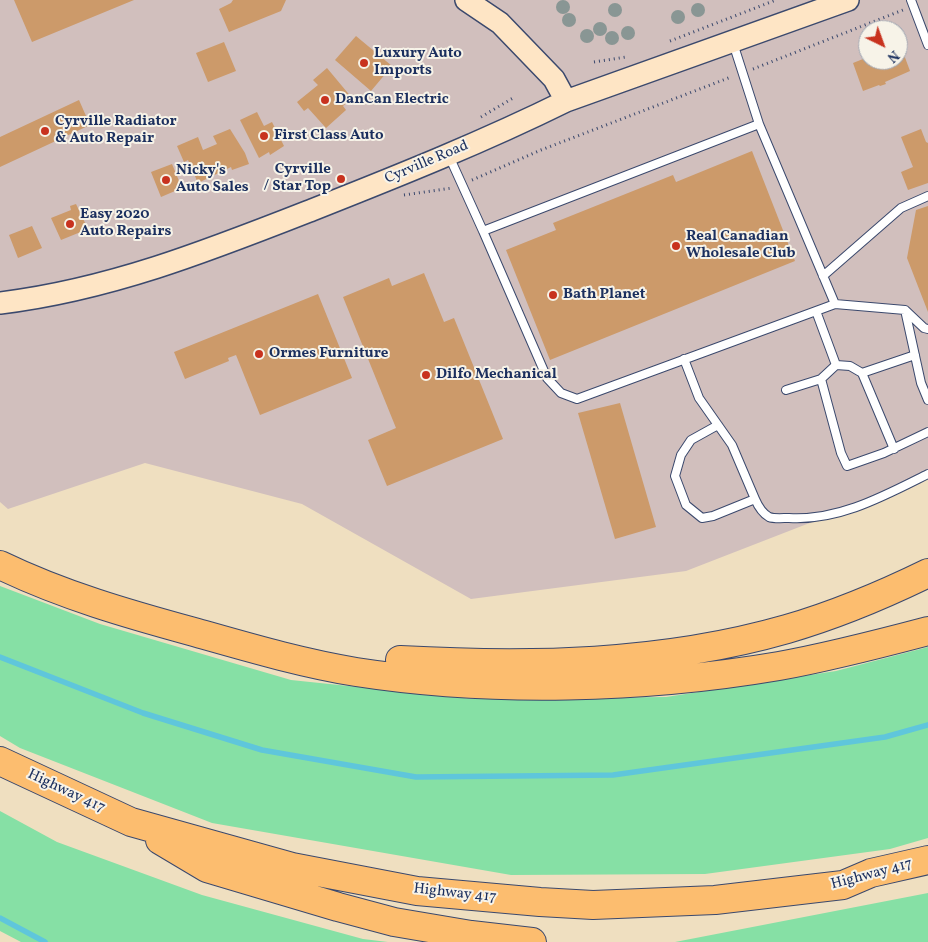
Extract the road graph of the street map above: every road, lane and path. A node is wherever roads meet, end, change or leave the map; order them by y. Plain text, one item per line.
1 (466, 0) edge
2 (776, 0) edge
3 (848, 0) edge
4 (911, 0) edge
5 (733, 41) junction
6 (662, 44) dead end
7 (928, 45) edge
8 (630, 55) dead end
9 (594, 62) dead end
10 (566, 101) junction
11 (759, 124) junction
12 (448, 155) junction
13 (928, 196) edge
14 (483, 231) junction
15 (823, 276) junction
16 (0, 303) edge
17 (835, 304) junction
18 (905, 310) junction
19 (816, 311) junction
20 (928, 329) edge
21 (915, 355) junction
22 (684, 359) junction
23 (836, 365) junction
24 (862, 373) junction
25 (821, 379) junction
26 (786, 390) dead end
27 (928, 400) edge
28 (718, 425) junction
29 (928, 432) edge
30 (894, 448) junction
31 (928, 474) edge
32 (754, 499) junction
33 (0, 565) edge
34 (928, 573) edge
35 (928, 631) edge
36 (273, 654) junction
37 (0, 761) edge
38 (131, 822) junction
39 (928, 860) edge
40 (928, 877) edge
41 (843, 885) junction
42 (532, 942) edge

1 - 10 main road
2 - 6 path
3 - 5 main road, Cyrville Road
4 - 7 lane
5 - 10 main road, Cyrville Road
5 - 11 lane
8 - 9 path
10 - 12 main road, Cyrville Road
11 - 14 lane
11 - 15 lane
12 - 14 lane
12 - 16 main road, Cyrville Road
13 - 15 lane
14 - 22 lane
15 - 17 lane
17 - 18 lane
17 - 19 lane
18 - 20 lane
18 - 21 lane
19 - 22 lane
19 - 23 lane
21 - 24 lane
21 - 27 lane
22 - 28 lane
23 - 24 lane
23 - 25 lane
24 - 30 lane
25 - 26 lane
25 - 30 lane
28 - 32 lane
28 - 32 lane
29 - 30 lane
31 - 32 lane
33 - 36 highway
34 - 36 highway
35 - 36 highway
37 - 38 highway, Highway 417
38 - 41 highway, Highway 417
38 - 42 highway
39 - 41 highway, Highway 417
40 - 41 highway

